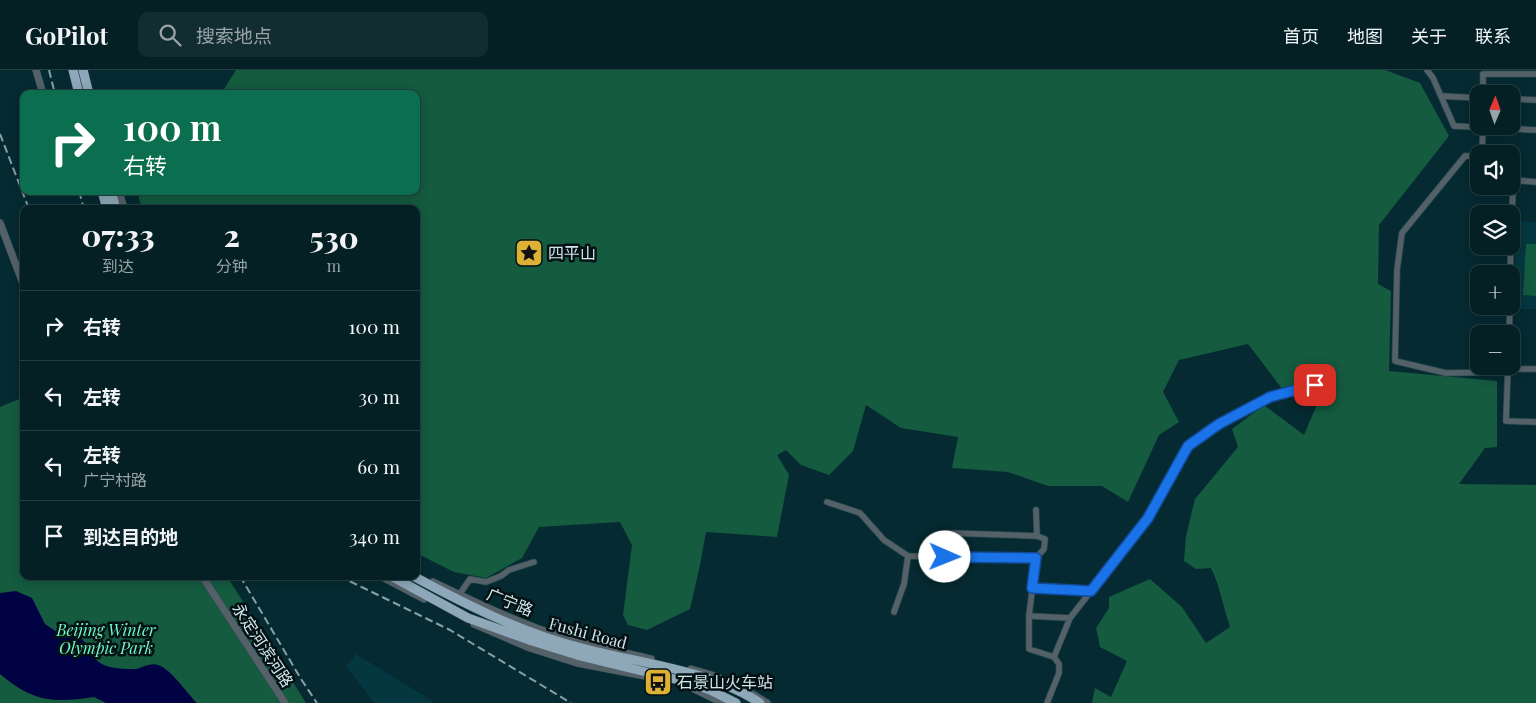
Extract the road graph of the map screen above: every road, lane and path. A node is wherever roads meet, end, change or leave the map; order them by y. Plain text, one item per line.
1 (36, 70) edge
2 (71, 70) edge
3 (84, 70) edge
4 (1427, 70) edge
5 (1536, 74) edge
6 (1483, 85) edge
7 (42, 90) edge
8 (76, 90) edge
9 (89, 90) edge
10 (1441, 96) junction
11 (1470, 98) edge
12 (1520, 99) edge
13 (1536, 100) edge
14 (1470, 127) edge
15 (1520, 129) edge
16 (1536, 130) edge
17 (1470, 156) edge
18 (1520, 181) edge
19 (1536, 182) edge
20 (1513, 195) edge
21 (0, 223) edge
22 (1510, 265) edge
23 (20, 276) edge
24 (1520, 369) edge
25 (1536, 369) edge
26 (1470, 371) edge
27 (1508, 375) edge
28 (1315, 385) dead end
29 (1536, 422) edge
30 (827, 502) dead end
31 (1036, 510) dead end
32 (1037, 536) junction
33 (908, 556) junction
34 (945, 557) junction
35 (1036, 558) junction
36 (534, 562) dead end
37 (420, 575) edge
38 (205, 580) edge
39 (388, 580) edge
40 (398, 580) edge
41 (420, 580) edge
42 (1032, 588) junction
43 (1091, 591) junction
44 (459, 594) junction
45 (894, 612) dead end
46 (1029, 616) junction
47 (1070, 618) junction
48 (1054, 657) junction
49 (284, 703) edge
50 (723, 703) edge
51 (736, 703) edge
52 (760, 703) edge
53 (767, 703) edge
54 (1047, 703) edge

1 - 7 street
2 - 8 highway
3 - 9 highway
4 - 10 street
5 - 6 street
10 - 11 street
10 - 14 street
12 - 13 street
15 - 16 street
17 - 26 street
18 - 19 street
20 - 22 street
21 - 23 street
24 - 25 street
27 - 29 street
28 - 43 street
30 - 33 street
31 - 32 street
32 - 34 street
32 - 35 street
33 - 34 street
33 - 45 street
34 - 35 street
35 - 42 street
36 - 44 street
37 - 44 street, 广宁路
38 - 49 street, 永定河滨河路
39 - 50 street
40 - 51 highway, Fushi Road
41 - 52 highway, Fushi Road
42 - 43 street
42 - 46 street
43 - 47 street
44 - 53 street, 广宁路
46 - 47 street
46 - 48 street
47 - 48 street
48 - 54 street

